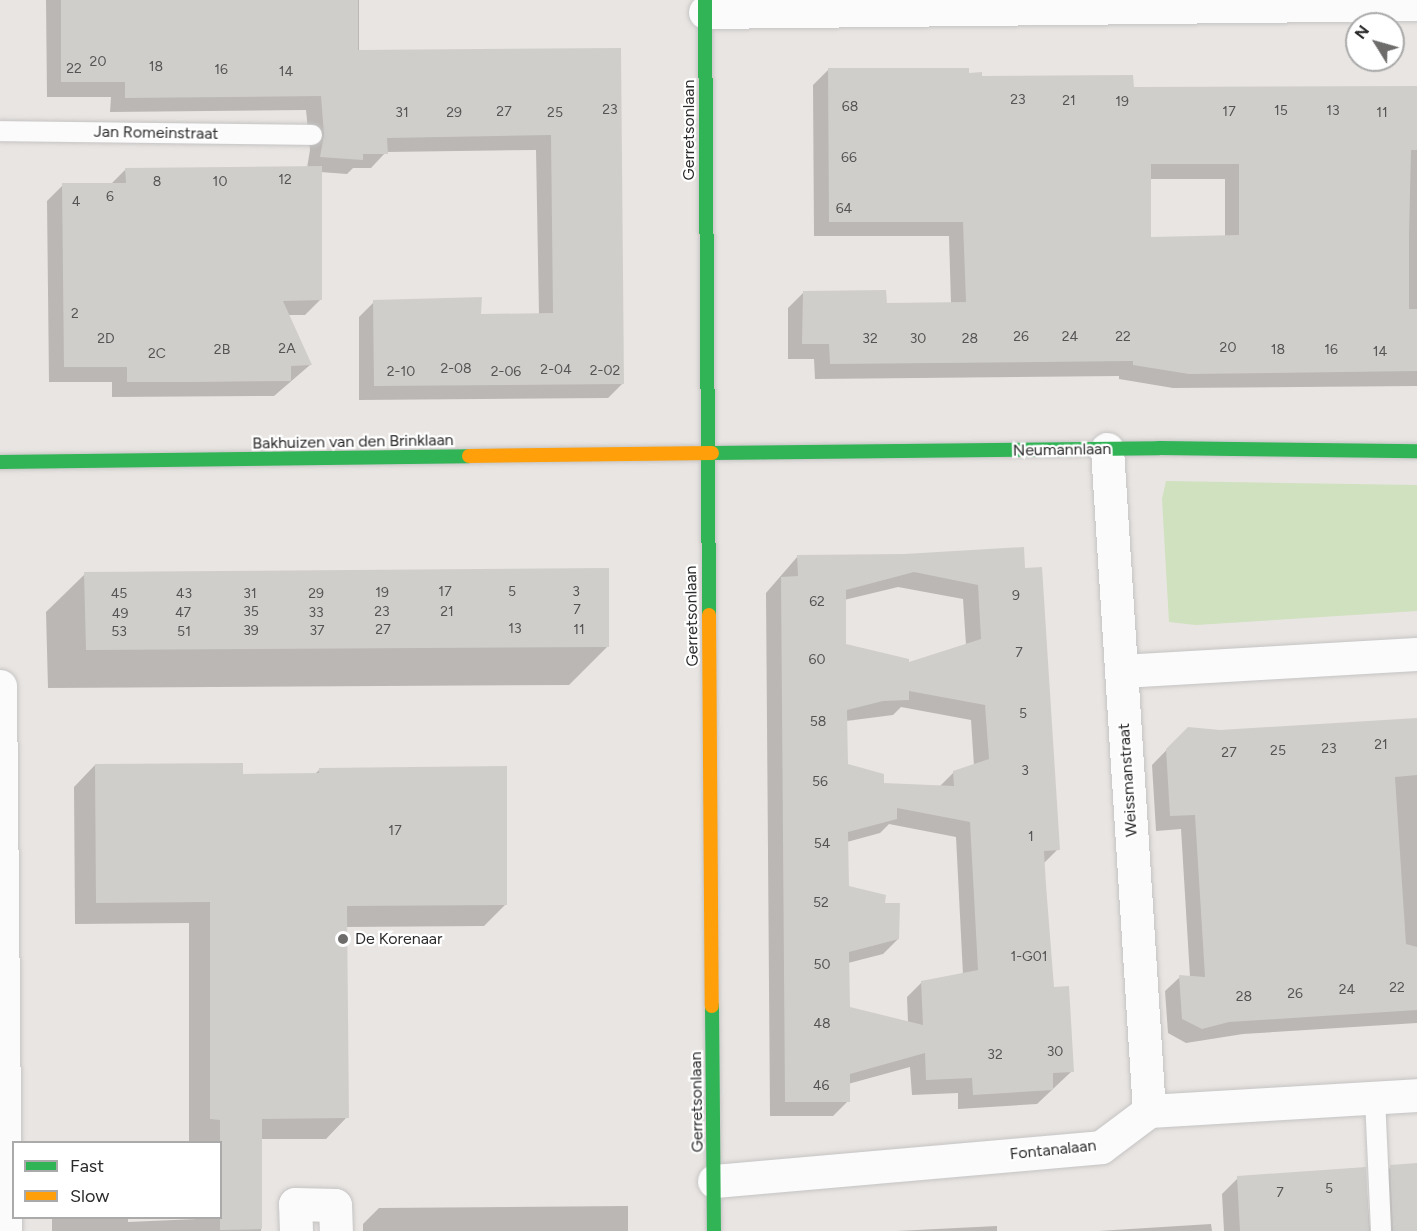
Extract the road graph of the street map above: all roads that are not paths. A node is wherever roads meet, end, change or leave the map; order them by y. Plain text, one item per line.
1 (1108, 4) edge
2 (1417, 4) edge
3 (705, 6) edge
4 (0, 131) edge
5 (312, 135) dead end
6 (1107, 449) junction
7 (1417, 451) edge
8 (707, 455) junction
9 (0, 462) edge
10 (1417, 654) edge
11 (1121, 671) junction
12 (0, 686) edge
13 (1, 876) edge
14 (1417, 1095) edge
15 (1375, 1098) junction
16 (1149, 1111) junction
17 (714, 1181) junction
18 (5, 1231) edge
19 (296, 1231) edge
20 (336, 1231) edge
21 (714, 1231) edge
22 (1381, 1231) edge

1 - 2 street
1 - 3 street
3 - 8 street, Gerretsonlaan
4 - 5 lane, Jan Romeinstraat
6 - 7 street, Neumannlaan
6 - 8 street, Neumannlaan
6 - 11 street, Weissmanstraat
8 - 9 street, Bakhuizen van den Brinklaan
8 - 17 street, Gerretsonlaan
10 - 11 street
11 - 16 street, Weissmanstraat
12 - 13 street
13 - 18 street
14 - 15 street
15 - 16 street
15 - 22 lane
16 - 17 street, Fontanalaan
17 - 21 street, Gerretsonlaan
19 - 20 street

